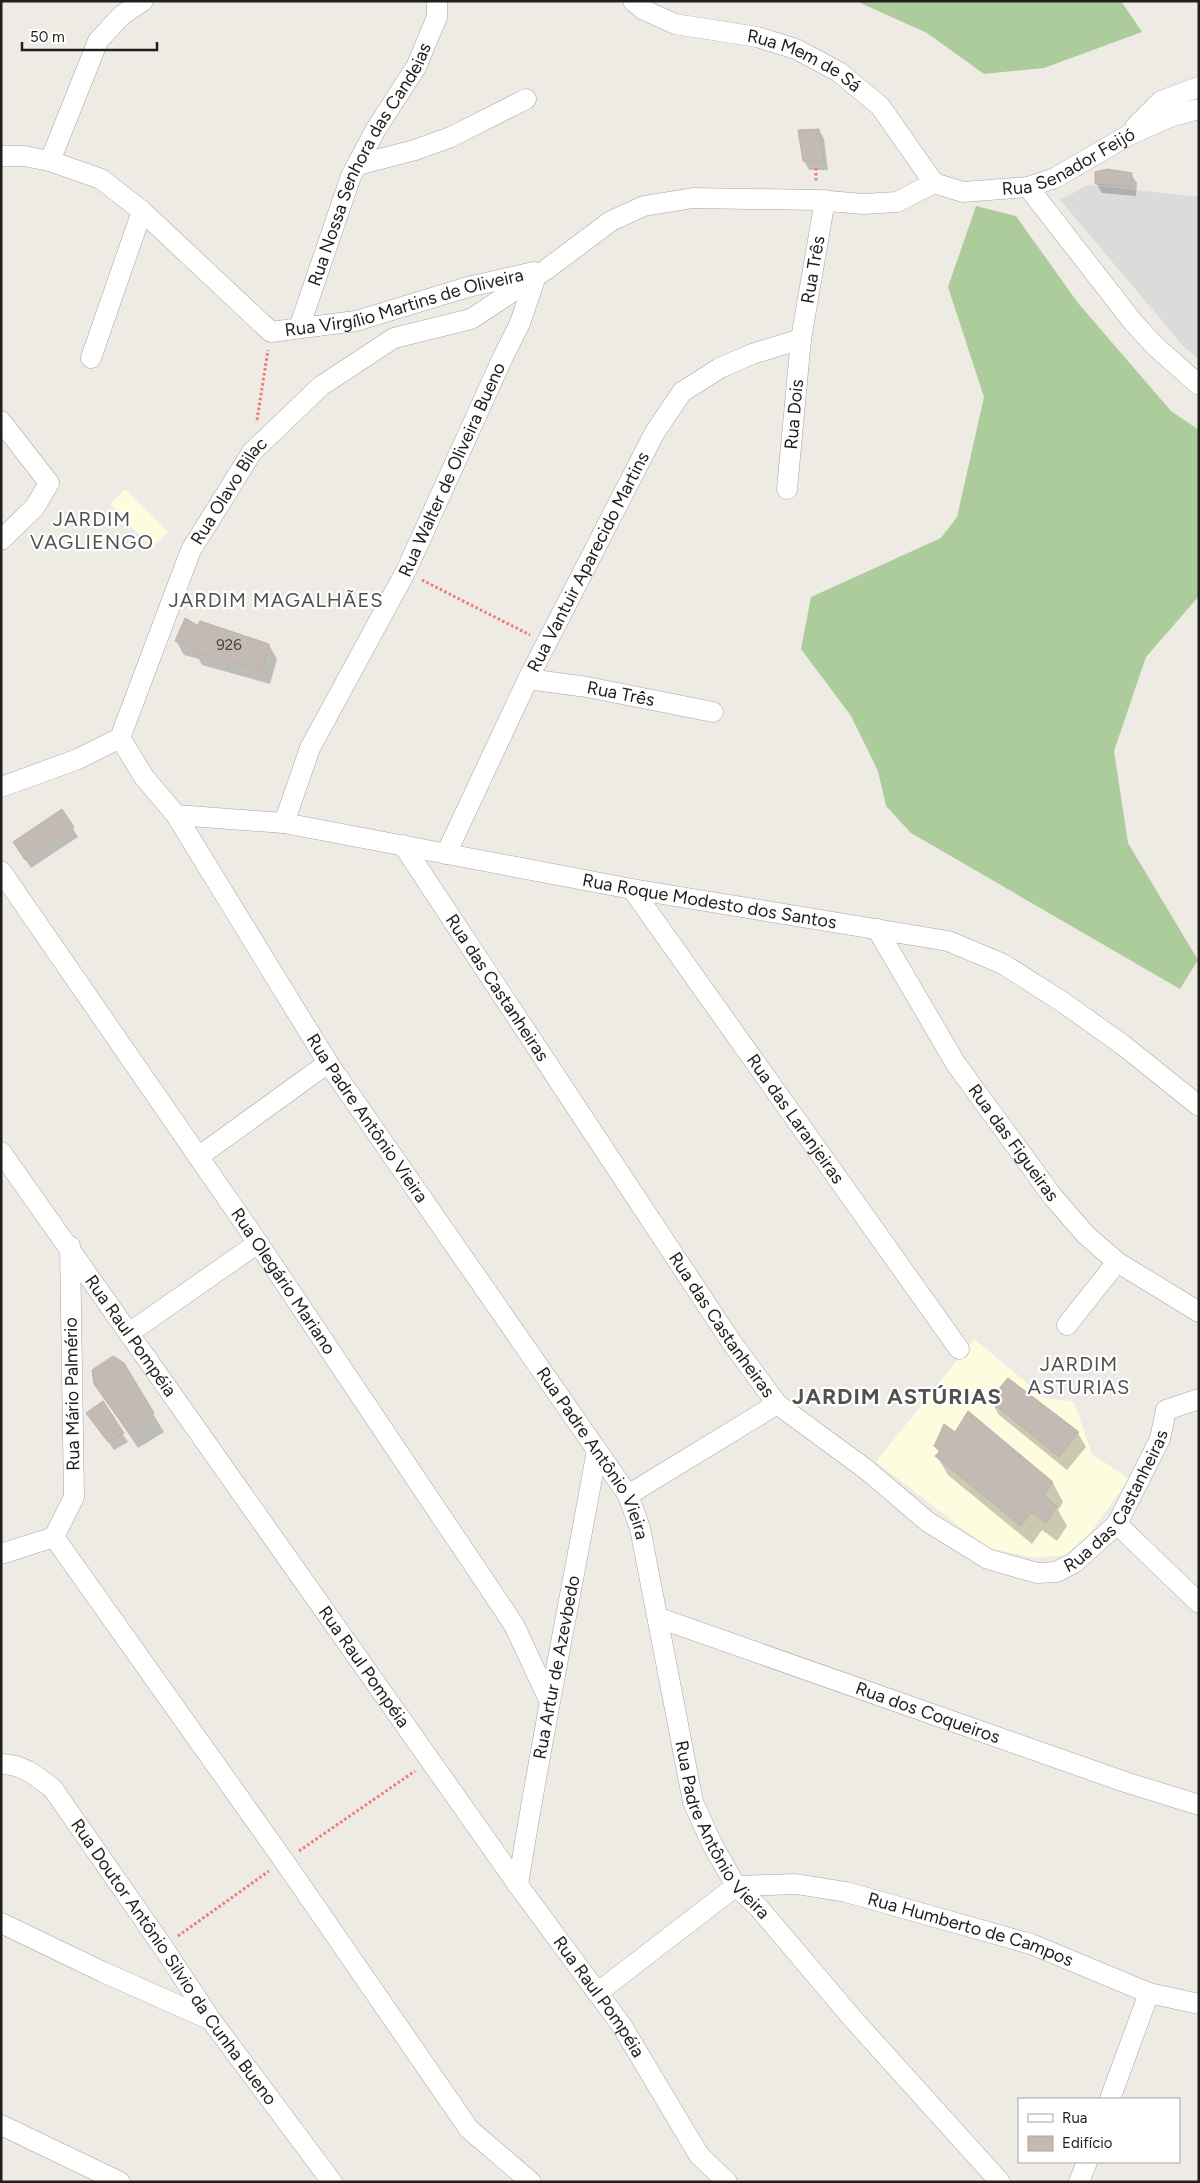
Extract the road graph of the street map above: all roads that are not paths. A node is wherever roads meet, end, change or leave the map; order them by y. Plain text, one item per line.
1 (142, 1) edge
2 (437, 1) edge
3 (633, 1) edge
4 (1199, 87) edge
5 (526, 99) dead end
6 (1199, 109) edge
7 (1127, 136) junction
8 (1, 156) edge
9 (50, 161) junction
10 (357, 165) junction
11 (934, 182) junction
12 (1028, 187) junction
13 (825, 200) junction
14 (142, 211) junction
15 (542, 272) junction
16 (299, 328) junction
17 (801, 339) junction
18 (91, 358) dead end
19 (1199, 385) edge
20 (1, 421) edge
21 (787, 489) dead end
22 (1, 540) edge
23 (528, 679) junction
24 (713, 712) dead end
25 (120, 738) junction
26 (1, 787) edge
27 (176, 815) junction
28 (284, 822) junction
29 (403, 845) junction
30 (446, 854) junction
31 (1, 872) edge
32 (632, 889) junction
33 (877, 929) junction
34 (328, 1062) junction
35 (1199, 1106) edge
36 (1, 1152) edge
37 (198, 1157) junction
38 (258, 1243) junction
39 (70, 1246) junction
40 (1117, 1262) junction
41 (1199, 1312) edge
42 (1067, 1325) dead end
43 (129, 1333) junction
44 (959, 1349) dead end
45 (1199, 1399) edge
46 (777, 1404) junction
47 (597, 1450) junction
48 (628, 1495) junction
49 (1117, 1524) junction
50 (54, 1537) junction
51 (1, 1554) edge
52 (1199, 1603) edge
53 (659, 1618) junction
54 (549, 1700) junction
55 (1, 1764) edge
56 (1199, 1804) edge
57 (518, 1885) junction
58 (736, 1886) junction
59 (1, 1923) edge
60 (597, 1993) junction
61 (1149, 1993) junction
62 (1199, 2004) edge
63 (211, 2020) junction
64 (1110, 2098) edge
65 (1, 2125) edge
66 (1087, 2163) edge
67 (120, 2182) edge
68 (332, 2182) edge
69 (531, 2182) edge
70 (727, 2182) edge
71 (1000, 2182) edge
72 (1079, 2182) edge

1 - 9 street
2 - 10 street, Rua Nossa Senhora das Candeias
3 - 11 street, Rua Mem de Sá
4 - 7 street
5 - 10 street
6 - 7 street, Rua Senador Feijó
7 - 12 street, Rua Senador Feijó
8 - 9 street, Rua Virgílio Martins de Oliveira
9 - 14 street, Rua Virgílio Martins de Oliveira
10 - 16 street, Rua Nossa Senhora das Candeias
11 - 12 street, Rua Senador Feijó
11 - 13 street, Rua Virgílio Martins de Oliveira
12 - 19 street
13 - 15 street, Rua Virgílio Martins de Oliveira
13 - 17 street, Rua Três
14 - 16 street, Rua Virgílio Martins de Oliveira
14 - 18 street
15 - 16 street, Rua Virgílio Martins de Oliveira
15 - 25 street, Rua Olavo Bilac
15 - 28 street, Rua Walter de Oliveira Bueno
17 - 21 street, Rua Dois
17 - 23 street, Rua Vantuir Aparecido Martins
20 - 22 street
23 - 24 street, Rua Três
23 - 30 street, Rua Vantuir Aparecido Martins
25 - 26 street
25 - 27 street, Rua Padre Antônio Vieira
27 - 28 street, Rua Roque Modesto dos Santos
27 - 34 street, Rua Padre Antônio Vieira
28 - 29 street, Rua Roque Modesto dos Santos
29 - 30 street, Rua Roque Modesto dos Santos
29 - 46 street, Rua das Castanheiras
30 - 32 street, Rua Roque Modesto dos Santos
31 - 37 street, Rua Olegário Mariano
32 - 33 street, Rua Roque Modesto dos Santos
32 - 44 street, Rua das Laranjeiras
33 - 35 street, Rua Roque Modesto dos Santos
33 - 40 street, Rua das Figueiras
34 - 37 street
34 - 47 street, Rua Padre Antônio Vieira
36 - 39 street, Rua Raul Pompéia
37 - 38 street, Rua Olegário Mariano
38 - 43 street
38 - 54 street, Rua Olegário Mariano
39 - 43 street, Rua Raul Pompéia
39 - 50 street, Rua Mário Palmério
40 - 41 street, Rua das Figueiras
40 - 42 street
43 - 57 street, Rua Raul Pompéia
45 - 49 street, Rua das Castanheiras
46 - 48 street
46 - 49 street, Rua das Castanheiras
47 - 48 street, Rua Padre Antônio Vieira
47 - 54 street, Rua Artur de Azevbedo
48 - 53 street, Rua Padre Antônio Vieira
49 - 52 street
50 - 51 street
50 - 69 street
53 - 56 street, Rua dos Coqueiros
53 - 58 street, Rua Padre Antônio Vieira
54 - 57 street, Rua Artur de Azevbedo
55 - 63 street, Rua Doutor Antônio Silvio da Cunha Bueno
57 - 60 street, Rua Raul Pompéia
58 - 60 street
58 - 61 street, Rua Humberto de Campos
58 - 71 street, Rua Padre Antônio Vieira
59 - 63 street
60 - 70 street, Rua Raul Pompéia
61 - 62 street, Rua Humberto de Campos
61 - 64 street
63 - 68 street, Rua Doutor Antônio Silvio da Cunha Bueno
65 - 67 street
66 - 72 street

